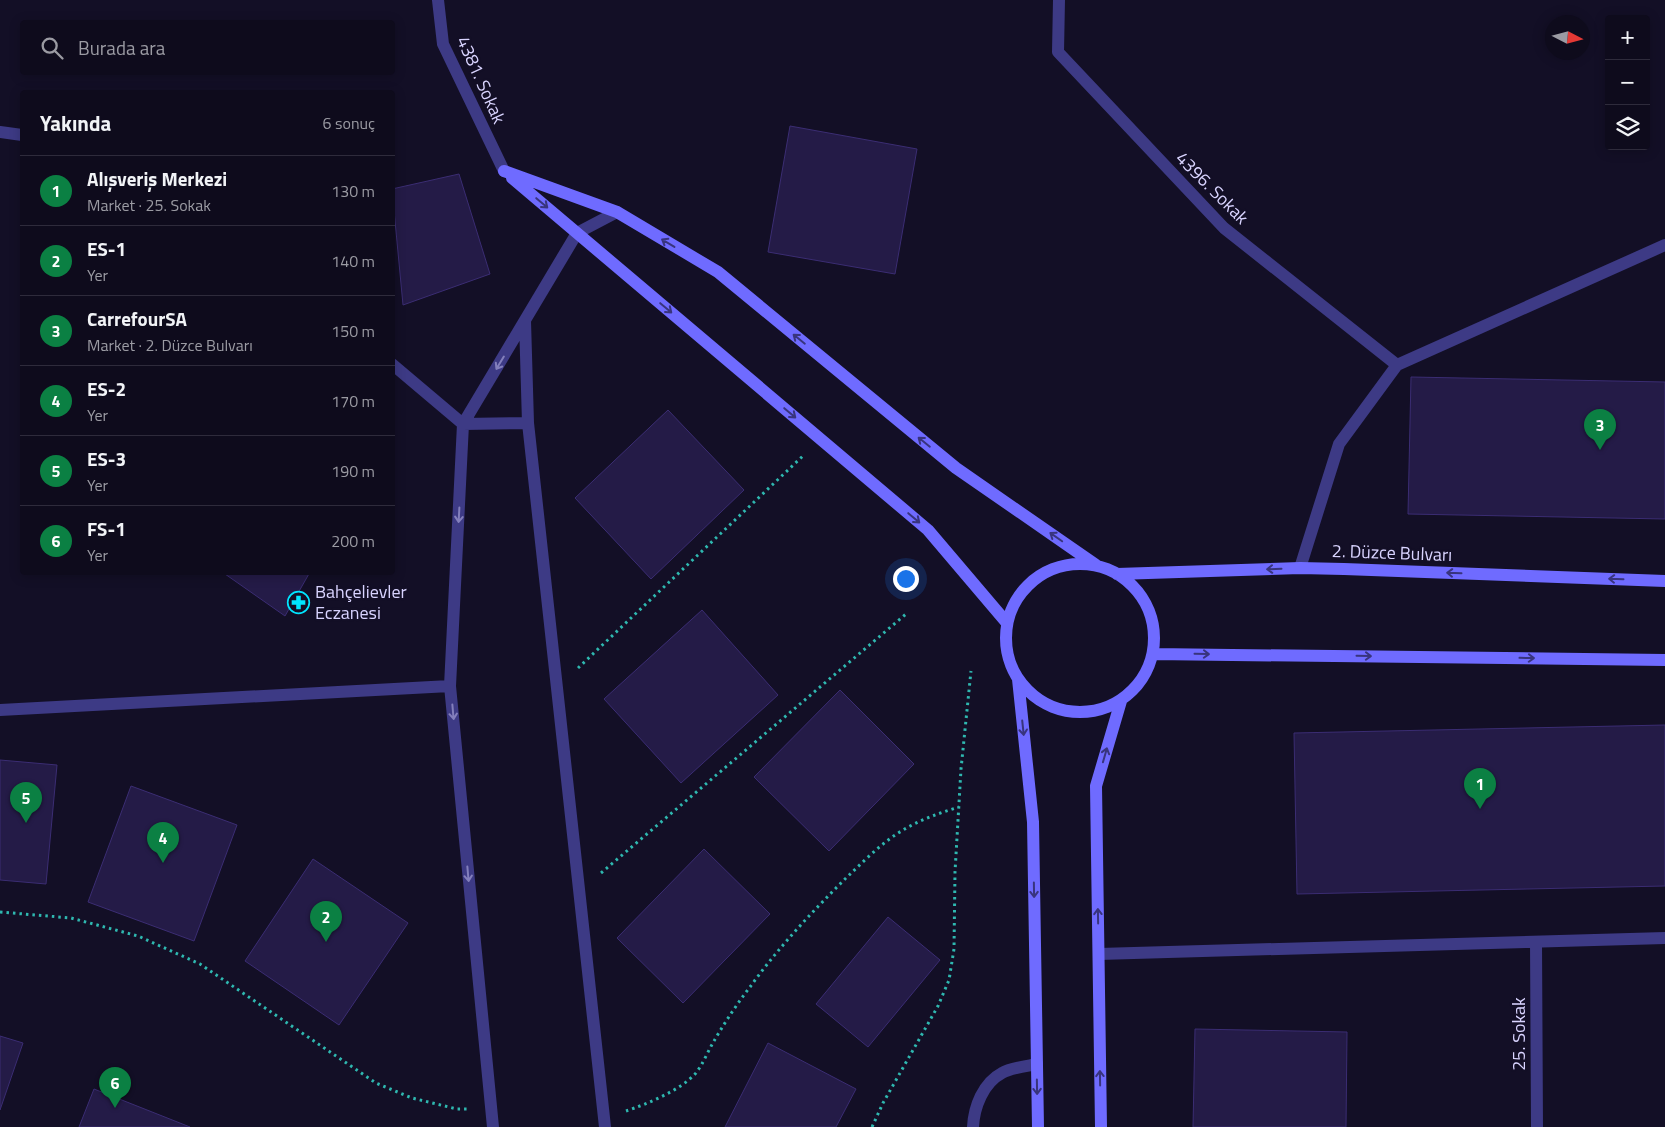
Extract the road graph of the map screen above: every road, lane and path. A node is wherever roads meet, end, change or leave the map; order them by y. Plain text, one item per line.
1 (438, 0) edge
2 (1059, 0) edge
3 (0, 132) edge
4 (20, 136) edge
5 (504, 171) junction
6 (617, 212) junction
7 (578, 233) junction
8 (1665, 245) edge
9 (525, 321) junction
10 (1397, 365) junction
11 (395, 367) edge
12 (528, 423) junction
13 (463, 424) junction
14 (818, 437) junction
15 (1096, 565) junction
16 (1300, 568) junction
17 (1117, 574) junction
18 (1665, 581) edge
19 (906, 614) dead end
20 (1007, 623) junction
21 (1153, 654) junction
22 (1665, 660) edge
23 (971, 671) dead end
24 (556, 678) junction
25 (1018, 679) junction
26 (450, 686) junction
27 (1121, 701) junction
28 (0, 710) edge
29 (958, 807) junction
30 (578, 883) junction
31 (0, 912) edge
32 (1665, 938) edge
33 (1536, 942) junction
34 (1098, 954) junction
35 (1037, 1064) junction
36 (491, 1108) junction
37 (604, 1122) edge
38 (493, 1127) edge
39 (872, 1127) edge
40 (972, 1127) edge
41 (1038, 1127) edge
42 (1101, 1127) edge
43 (1537, 1127) edge

1 - 5 street, 4381. Sokak
2 - 10 street, 4396. Sokak
3 - 4 street
5 - 6 main road
5 -> 7 main road
6 - 7 street
15 -> 6 main road
7 - 9 street
7 -> 14 main road
8 - 10 street
9 - 12 street
9 -> 13 street
10 - 16 street
11 - 13 street
12 - 13 street
12 - 24 street
13 -> 26 street
14 -> 20 main road
14 - 24 path
15 - 17 main road
15 - 20 main road
16 -> 17 main road, 2. Düzce Bulvarı
18 -> 16 main road, 2. Düzce Bulvarı
17 - 21 main road
19 - 30 path
20 - 25 main road
21 -> 22 main road
21 - 27 main road
23 - 29 path
24 - 30 street
25 - 27 main road
25 -> 35 main road
26 - 28 street
26 -> 36 street
34 -> 27 main road
29 - 37 path
29 - 39 path
30 - 37 street
31 - 36 path
32 - 33 street
33 - 34 street
33 - 43 street, 25. Sokak
42 -> 34 main road
35 - 40 street
35 -> 41 main road
36 - 38 street

